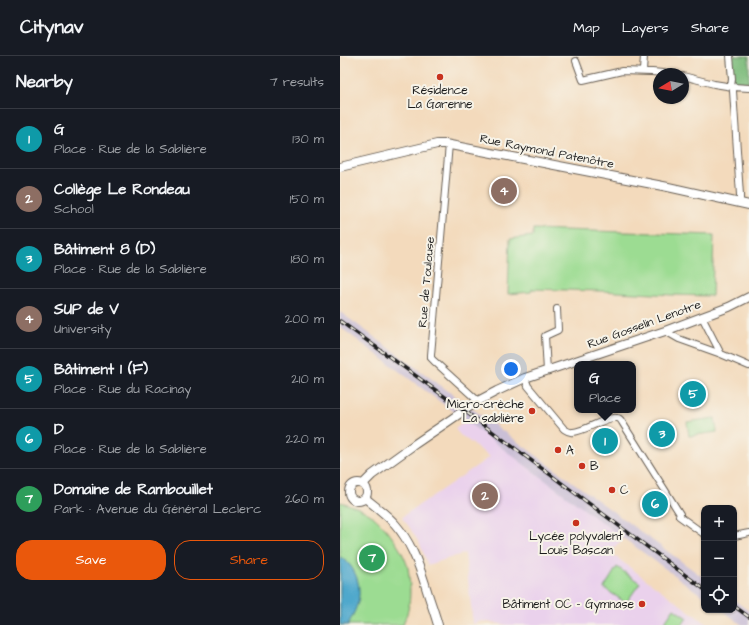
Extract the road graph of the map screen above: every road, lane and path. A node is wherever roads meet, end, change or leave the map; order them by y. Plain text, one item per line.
1 (644, 56) edge
2 (730, 56) edge
3 (576, 61) dead end
4 (643, 71) junction
5 (653, 72) edge
6 (689, 78) edge
7 (732, 87) junction
8 (749, 88) edge
9 (449, 144) junction
10 (340, 167) edge
11 (740, 202) junction
12 (749, 204) edge
13 (749, 297) edge
14 (557, 309) dead end
15 (702, 317) junction
16 (665, 331) junction
17 (721, 354) junction
18 (576, 361) edge
19 (574, 362) edge
20 (749, 366) edge
21 (547, 371) junction
22 (525, 378) junction
23 (478, 401) junction
24 (363, 484) junction
25 (345, 488) edge
26 (365, 498) junction
27 (701, 532) edge
28 (749, 533) edge
29 (737, 535) edge
30 (438, 625) edge

1 - 4 street
2 - 7 street
3 - 4 street
4 - 5 street
6 - 7 street
7 - 8 street
7 - 11 street
9 - 10 main road, Rue Raymond Patenôtre
9 - 11 main road, Rue Raymond Patenôtre
9 - 23 street, Rue de Toulouse
11 - 12 main road, Rue Raymond Patenôtre
13 - 15 main road, Rue Gosselin Lenotre
14 - 21 street
15 - 16 main road, Rue Gosselin Lenotre
15 - 17 street
16 - 17 street
16 - 18 main road, Rue Gosselin Lenotre
17 - 20 street
19 - 21 main road, Rue Gosselin Lenotre
21 - 22 main road, Rue Gosselin Lenotre
22 - 23 main road, Rue Gosselin Lenotre
22 - 27 street
23 - 24 main road, Rue Gosselin Lenotre
24 - 25 main road
24 - 26 main road
25 - 26 main road
26 - 30 main road
28 - 29 street

